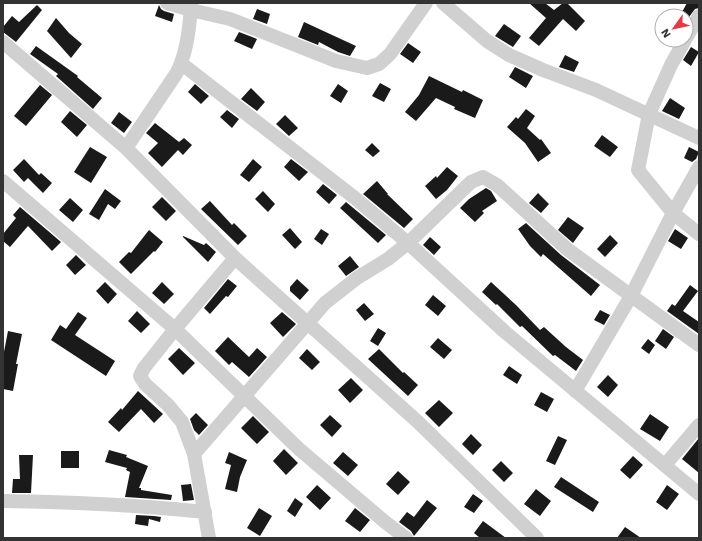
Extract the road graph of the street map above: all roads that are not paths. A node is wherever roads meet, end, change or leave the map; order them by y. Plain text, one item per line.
1 (167, 3) edge
2 (426, 3) edge
3 (443, 3) edge
4 (191, 7) edge
5 (3, 42) edge
6 (680, 48) edge
7 (182, 64) junction
8 (649, 114) junction
9 (699, 138) edge
10 (126, 148) junction
11 (699, 167) edge
12 (4, 184) edge
13 (673, 214) junction
14 (699, 234) edge
15 (408, 243) junction
16 (235, 258) junction
17 (631, 296) junction
18 (307, 323) junction
19 (175, 329) junction
20 (699, 345) edge
21 (575, 391) junction
22 (244, 396) junction
23 (699, 425) edge
24 (194, 454) junction
25 (665, 465) junction
26 (699, 494) edge
27 (3, 501) edge
28 (205, 512) junction
29 (534, 537) edge
30 (209, 538) edge
31 (406, 538) edge

1 - 4 street
2 - 4 street
3 - 8 street
4 - 7 street
5 - 10 street
6 - 8 street
7 - 10 street
7 - 15 street
8 - 9 street
8 - 13 street
10 - 16 street
11 - 13 street
12 - 19 street
13 - 14 street
13 - 17 street
15 - 17 street
15 - 18 street
15 - 21 street
16 - 18 street
16 - 19 street
17 - 20 street
17 - 21 street
18 - 22 street
18 - 29 street
19 - 22 street
19 - 24 street
21 - 25 street
22 - 24 street
22 - 31 street
23 - 25 street
24 - 28 street
25 - 26 street
27 - 28 street
28 - 30 street

